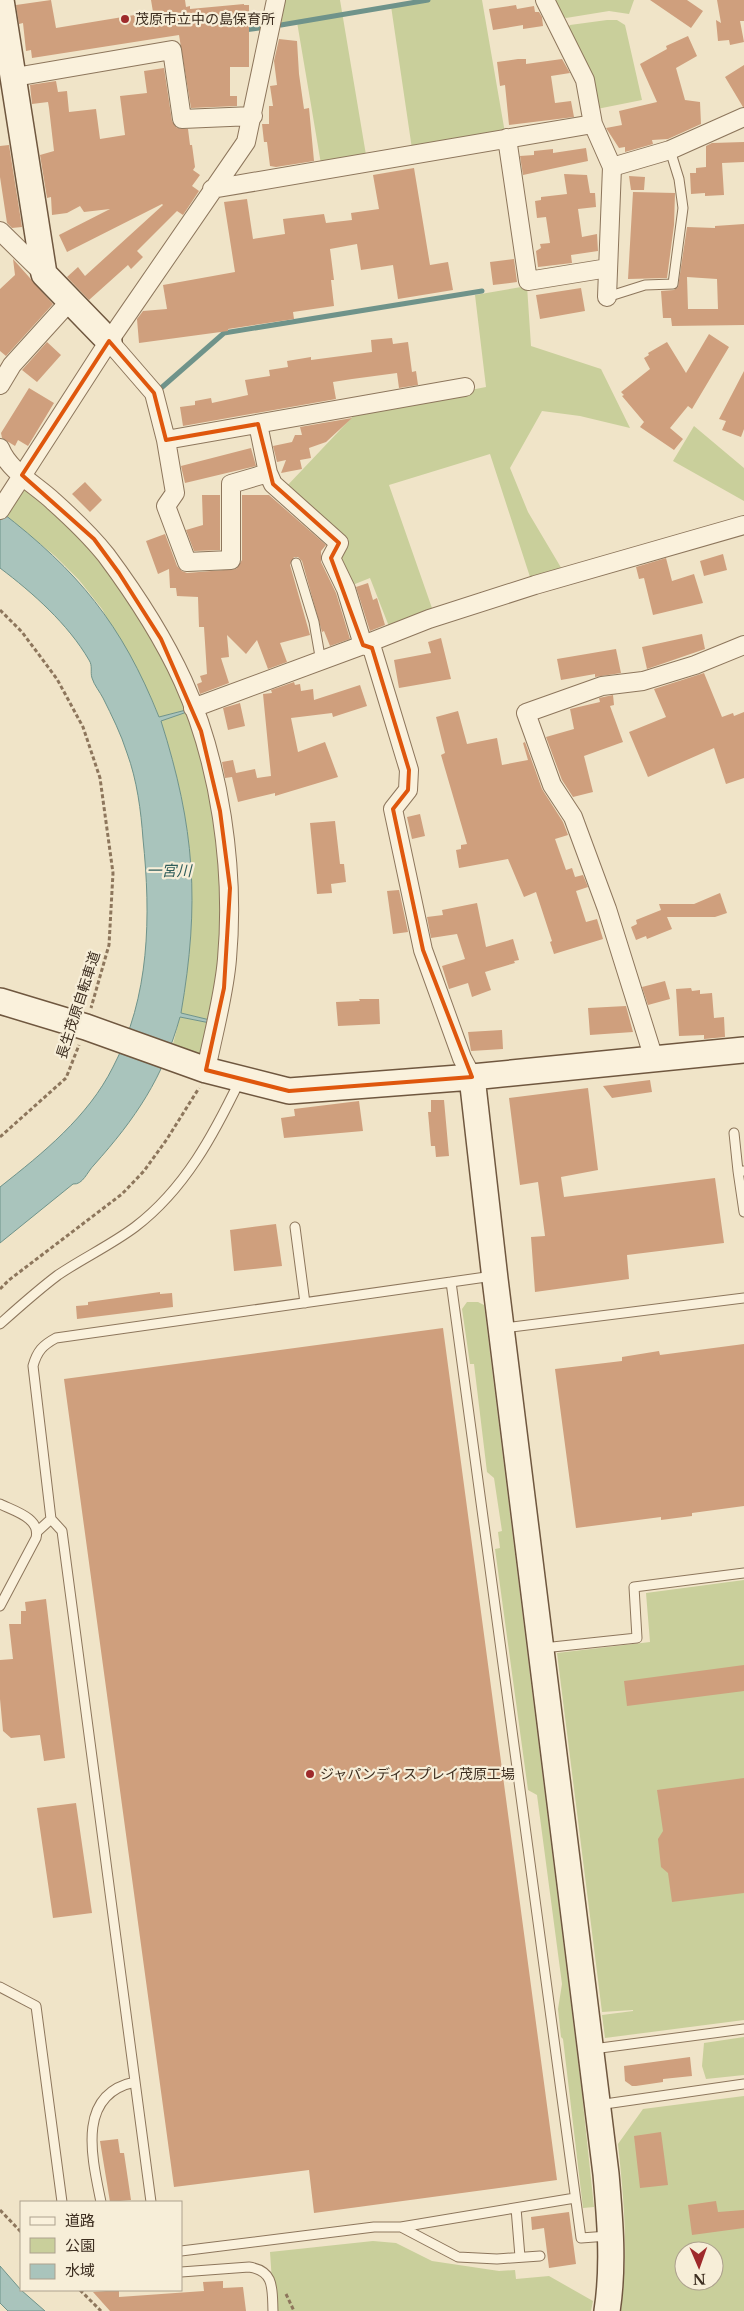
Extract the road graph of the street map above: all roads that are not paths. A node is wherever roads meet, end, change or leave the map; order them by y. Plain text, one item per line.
1 (1, 0) edge
2 (276, 0) edge
3 (545, 0) edge
4 (9, 68) edge
5 (253, 116) junction
6 (744, 117) edge
7 (593, 124) junction
8 (507, 138) junction
9 (670, 150) junction
10 (612, 167) junction
11 (212, 189) junction
12 (0, 231) edge
13 (608, 268) junction
14 (44, 274) junction
15 (606, 297) joint
16 (70, 301) junction
17 (109, 341) junction
18 (0, 385) edge
19 (465, 386) dead end
20 (258, 424) junction
21 (166, 440) junction
22 (0, 448) edge
23 (268, 473) junction
24 (20, 479) junction
25 (0, 510) edge
26 (744, 524) edge
27 (296, 563) dead end
28 (364, 645) junction
29 (744, 645) edge
30 (321, 662) junction
31 (193, 708) junction
32 (0, 1001) edge
33 (744, 1050) edge
34 (654, 1059) junction
35 (203, 1069) junction
36 (472, 1077) junction
37 (240, 1080) junction
38 (734, 1133) dead end
39 (741, 1171) edge
40 (744, 1212) edge
41 (295, 1226) dead end
42 (495, 1276) junction
43 (451, 1282) junction
44 (744, 1298) edge
45 (305, 1303) junction
46 (0, 1324) edge
47 (501, 1328) junction
48 (0, 1504) edge
49 (51, 1519) junction
50 (38, 1531) junction
51 (744, 1573) edge
52 (0, 1606) edge
53 (542, 1648) junction
54 (0, 1987) edge
55 (744, 2029) edge
56 (592, 2049) junction
57 (136, 2082) junction
58 (744, 2084) edge
59 (598, 2105) junction
60 (575, 2198) junction
61 (62, 2201) edge
62 (101, 2201) edge
63 (152, 2201) edge
64 (516, 2208) junction
65 (400, 2227) junction
66 (611, 2236) junction
67 (182, 2251) edge
68 (540, 2256) dead end
69 (520, 2257) junction
70 (182, 2272) edge
71 (273, 2311) edge
72 (607, 2311) edge

1 - 4 street
2 - 5 street
3 - 7 street
4 - 5 street
4 - 14 street
5 - 11 street
6 - 9 street
7 - 8 street
7 - 10 street
8 - 11 street
8 - 13 street
9 - 10 street
9 - 15 lane
10 - 13 street
11 - 17 street
12 - 14 street
13 - 15 street
14 - 16 street
16 - 17 street
16 - 18 street
17 - 21 street
17 - 24 street
19 - 20 street
20 - 21 street
20 - 23 street
21 - 23 street
22 - 24 street
23 - 28 street
24 - 25 street
24 - 31 street
26 - 28 street
27 - 30 lane
28 - 30 street
28 - 36 street
29 - 34 street
30 - 31 street
31 - 35 street
32 - 35 street
33 - 34 street
34 - 36 street
35 - 37 street
36 - 37 street
36 - 42 street
37 - 46 lane
38 - 39 lane
39 - 40 lane
41 - 45 lane
42 - 43 lane
42 - 47 street
43 - 45 lane
43 - 60 lane
44 - 47 lane
45 - 49 lane
47 - 53 street
48 - 50 lane
49 - 50 lane
49 - 57 lane
50 - 52 lane
51 - 53 lane
53 - 56 street
54 - 61 lane
55 - 56 lane
56 - 59 street
57 - 62 lane
57 - 63 lane
58 - 59 lane
59 - 66 street
60 - 64 lane
60 - 66 lane
64 - 65 lane
64 - 69 lane
65 - 67 lane
65 - 69 lane
66 - 72 street
68 - 69 lane
70 - 71 lane

